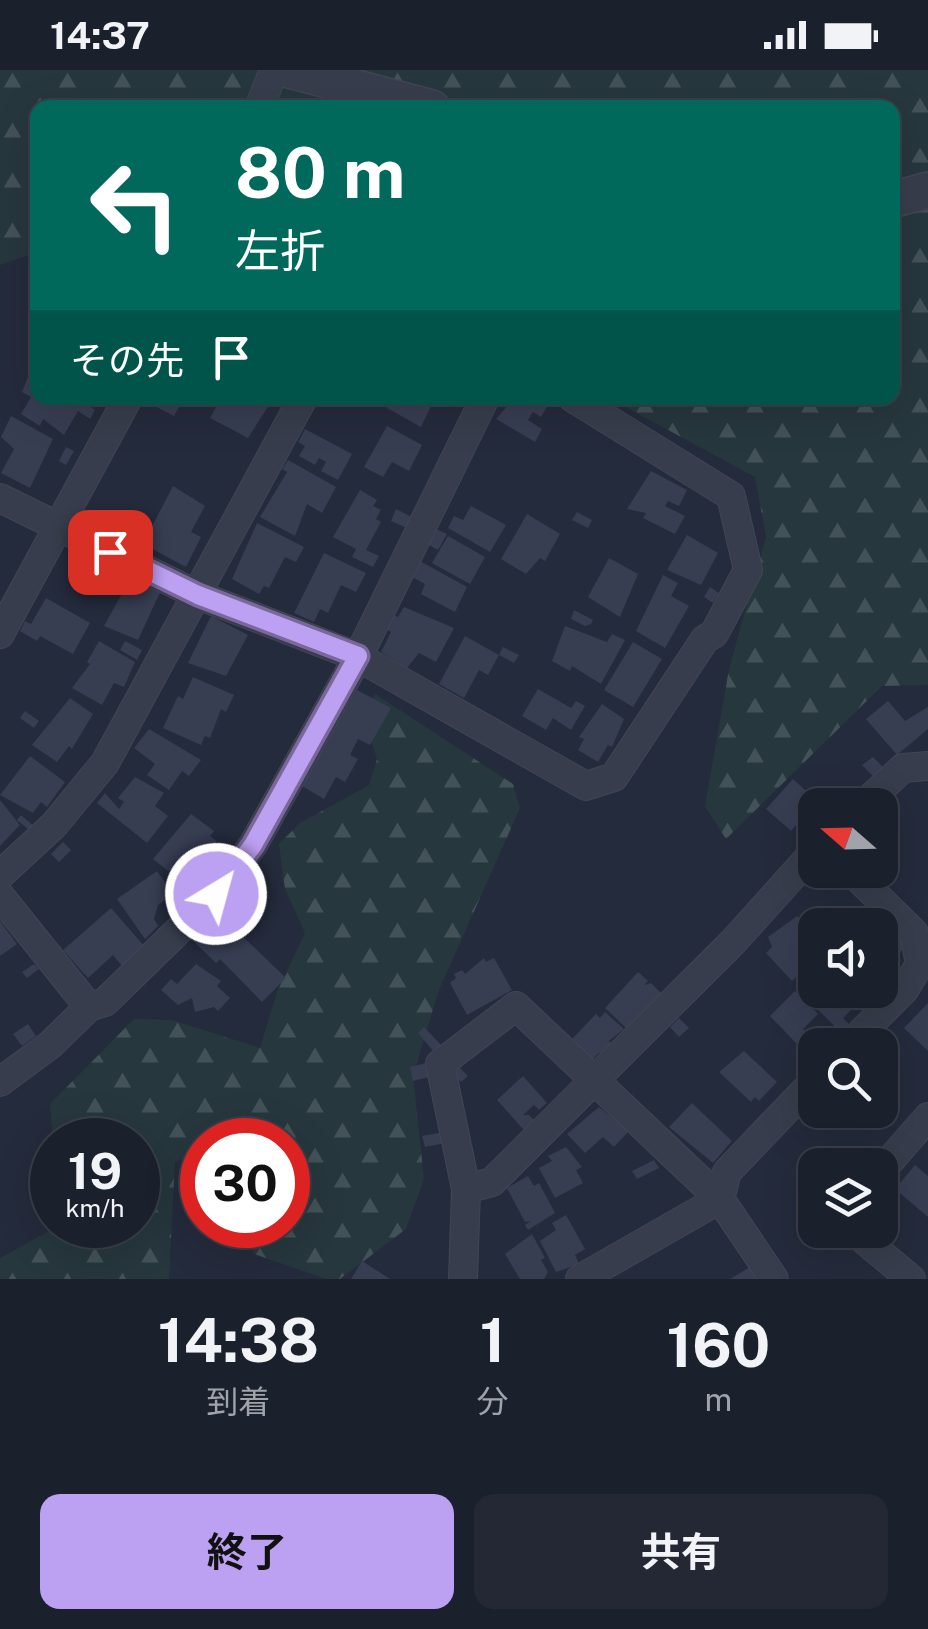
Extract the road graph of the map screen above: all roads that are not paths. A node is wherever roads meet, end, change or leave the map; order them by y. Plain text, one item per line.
1 (274, 70) edge
2 (289, 70) edge
3 (262, 100) edge
4 (402, 100) edge
5 (928, 190) edge
6 (900, 198) edge
7 (124, 405) edge
8 (299, 405) edge
9 (482, 405) edge
10 (585, 405) edge
11 (0, 498) edge
12 (58, 526) junction
13 (198, 595) junction
14 (0, 634) edge
15 (358, 656) junction
16 (928, 766) edge
17 (881, 788) edge
18 (798, 869) edge
19 (0, 875) edge
20 (868, 888) edge
21 (0, 896) edge
22 (89, 1007) junction
23 (866, 1028) edge
24 (598, 1080) junction
25 (0, 1082) edge
26 (798, 1098) edge
27 (928, 1118) edge
28 (898, 1152) edge
29 (466, 1188) junction
30 (720, 1199) junction
31 (874, 1248) edge
32 (463, 1279) edge
33 (580, 1279) edge
34 (774, 1279) edge
35 (910, 1279) edge

1 - 3 street
2 - 4 street
5 - 6 street
7 - 12 street
8 - 13 street
9 - 15 street
10 - 15 street
11 - 12 street
12 - 13 street
12 - 14 street
13 - 15 street
13 - 19 street
15 - 22 street
16 - 17 street
18 - 24 street
20 - 23 street
21 - 22 street
22 - 25 street
24 - 29 street
24 - 29 street
24 - 30 street
26 - 30 street
27 - 28 street
29 - 32 street
30 - 33 street
30 - 34 street
31 - 35 street

